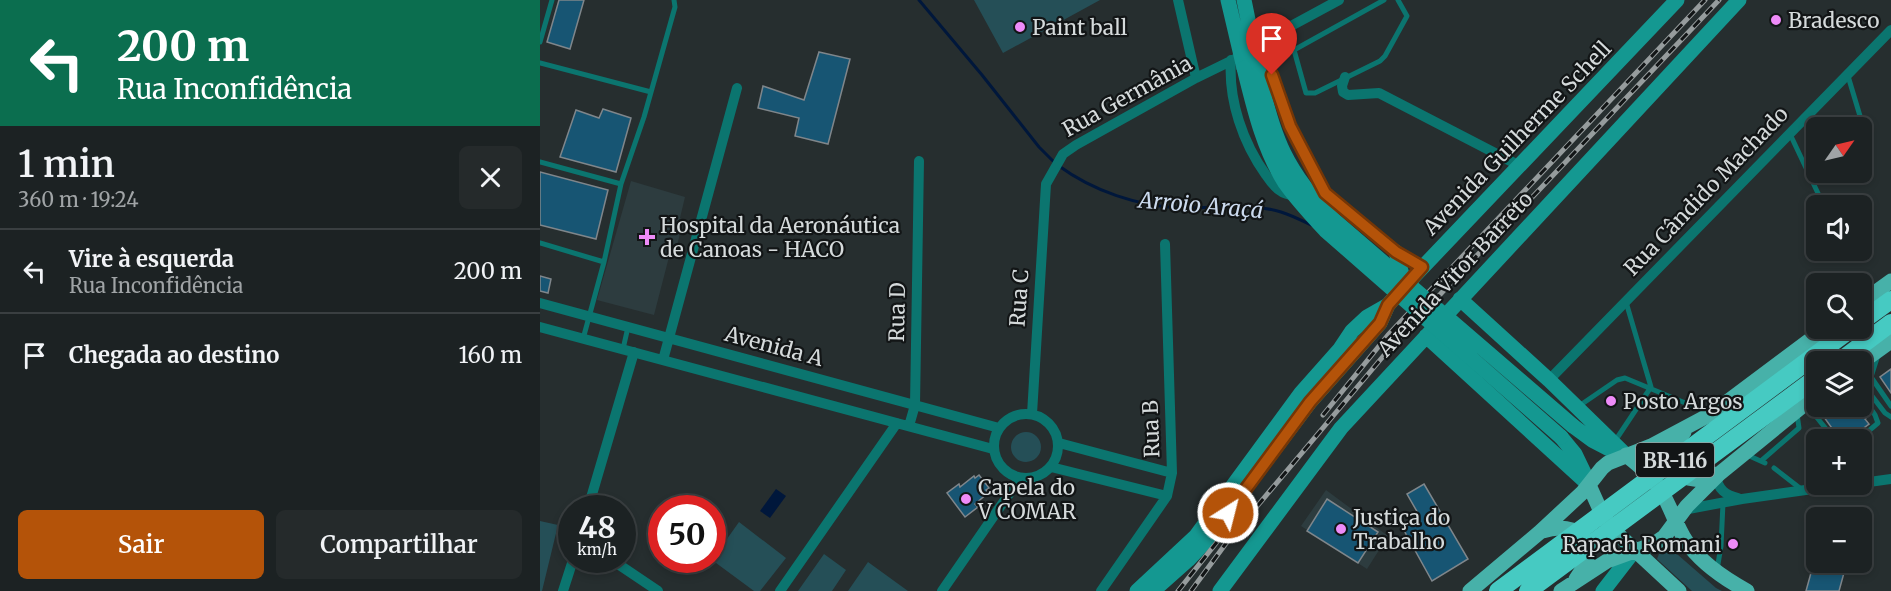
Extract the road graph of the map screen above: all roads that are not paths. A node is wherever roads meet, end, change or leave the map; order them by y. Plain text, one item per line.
1 (552, 0) edge
2 (674, 0) edge
3 (1178, 0) edge
4 (1228, 0) edge
5 (1244, 0) edge
6 (1339, 0) edge
7 (1384, 0) edge
8 (1398, 0) edge
9 (1739, 0) edge
10 (1675, 1) edge
11 (1891, 30) edge
12 (540, 42) edge
13 (1254, 46) junction
14 (540, 63) edge
15 (1244, 64) junction
16 (1848, 74) junction
17 (1345, 77) junction
18 (1196, 78) junction
19 (737, 88) dead end
20 (651, 92) junction
21 (1860, 117) edge
22 (1790, 134) junction
23 (919, 161) dead end
24 (540, 162) edge
25 (1520, 166) junction
26 (1048, 181) joint
27 (621, 184) junction
28 (1325, 193) junction
29 (1819, 195) edge
30 (540, 243) edge
31 (1165, 244) dead end
32 (1396, 252) junction
33 (604, 262) junction
34 (1422, 267) junction
35 (1891, 281) edge
36 (1405, 286) junction
37 (1872, 295) edge
38 (1460, 300) junction
39 (1891, 300) edge
40 (1626, 301) junction
41 (540, 303) edge
42 (1872, 314) edge
43 (589, 316) junction
44 (1891, 323) edge
45 (540, 327) edge
46 (628, 327) junction
47 (1426, 336) junction
48 (669, 338) junction
49 (583, 339) junction
50 (1811, 339) edge
51 (1837, 339) edge
52 (1886, 345) edge
53 (629, 351) junction
54 (1854, 351) edge
55 (1345, 352) junction
56 (1872, 355) edge
57 (663, 360) junction
58 (1872, 375) edge
59 (1872, 378) edge
60 (1549, 380) junction
61 (1806, 385) edge
62 (1651, 387) junction
63 (1872, 396) edge
64 (1806, 403) edge
65 (915, 405) junction
66 (1891, 406) edge
67 (1577, 408) junction
68 (1872, 411) edge
69 (1032, 414) junction
70 (1711, 414) junction
71 (1817, 417) edge
72 (1891, 417) edge
73 (897, 423) junction
74 (909, 426) junction
75 (1688, 427) junction
76 (999, 428) junction
77 (1826, 429) edge
78 (1871, 429) edge
79 (1059, 443) junction
80 (1614, 443) junction
81 (993, 448) junction
82 (1744, 453) junction
83 (1626, 455) junction
84 (1051, 466) junction
85 (1774, 468) dead end
86 (1172, 473) junction
87 (1718, 475) junction
88 (1020, 478) junction
89 (1891, 479) edge
90 (1872, 482) edge
91 (1589, 485) junction
92 (1803, 491) junction
93 (1806, 491) edge
94 (591, 495) edge
95 (1167, 496) junction
96 (1742, 499) junction
97 (1723, 503) junction
98 (1680, 516) junction
99 (1540, 532) junction
100 (1634, 551) junction
101 (1717, 572) junction
102 (569, 573) edge
103 (631, 573) edge
104 (1576, 579) junction
105 (563, 591) edge
106 (658, 591) edge
107 (780, 591) edge
108 (942, 591) edge
109 (1101, 591) edge
110 (1137, 591) edge
111 (1153, 591) edge
112 (1220, 591) edge
113 (1470, 591) edge
114 (1497, 591) edge
115 (1528, 591) edge
116 (1561, 591) edge
117 (1603, 591) edge
118 (1679, 591) edge
119 (1747, 591) edge

1 - 12 lane
2 - 20 lane
3 - 18 street
4 - 15 main road
5 - 13 main road
6 - 13 street
7 - 17 lane
8 - 17 lane
9 - 38 main road, Avenida Vitor Barreto
10 - 25 main road, Avenida Guilherme Schell
11 - 16 street, Rua Cândido Machado
13 - 15 main road
13 - 28 street
14 - 20 lane
15 - 18 street, Rua Germânia
15 - 28 street
15 - 83 main road, bridge
15 - 91 main road, bridge
16 - 21 lane
16 - 22 street, Rua Cândido Machado
17 - 25 street
18 - 26 street, Rua Germânia
19 - 48 street
20 - 27 lane
22 - 29 lane
22 - 40 street, Rua Cândido Machado
23 - 65 street, Rua D
24 - 27 lane
25 - 34 main road, Avenida Guilherme Schell
26 - 69 street, Rua C
27 - 33 lane
28 - 32 street
30 - 33 lane
31 - 86 street, Rua B
32 - 34 street
32 - 36 main road
33 - 43 lane
34 - 36 main road, Avenida Guilherme Schell
35 - 37 main road
36 - 55 main road, Avenida Guilherme Schell
38 - 47 main road, Avenida Vitor Barreto
38 - 60 main road
39 - 42 highway
40 - 60 street, Rua Cândido Machado
40 - 62 lane
41 - 43 street, Avenida A
43 - 46 street, Avenida A
43 - 49 lane
44 - 54 highway
45 - 49 street, Avenida A
46 - 48 street, Avenida A
46 - 53 lane
47 - 91 main road
47 - 112 main road, Avenida Vitor Barreto
48 - 57 street
48 - 65 street, Avenida A
49 - 53 street, Avenida A
50 - 70 main road
51 - 114 highway, BR-116, bridge
52 - 56 main road
52 - 58 lane
53 - 57 street, Avenida A
53 - 94 street
55 - 110 main road, Avenida Guilherme Schell
55 - 111 main road, Avenida Guilherme Schell
57 - 73 street, Avenida A
59 - 66 lane
60 - 67 main road
61 - 115 highway, BR-116, bridge
62 - 67 lane
62 - 70 lane
62 - 80 lane
63 - 72 lane
64 - 82 main road
64 - 82 lane
65 - 74 street, Rua D
65 - 76 street, Avenida A
67 - 80 main road
68 - 78 lane
69 - 76 street
69 - 79 street
70 - 75 main road
71 - 77 lane
73 - 74 street, Avenida A
73 - 107 street
74 - 81 street, Avenida A
75 - 83 main road
75 - 87 main road
76 - 81 street
79 - 84 street
79 - 86 street
80 - 83 main road
81 - 88 street
82 - 87 main road
83 - 91 main road
83 - 98 main road
84 - 88 street
84 - 95 street
85 - 92 lane
86 - 95 street, Rua B
87 - 96 street
87 - 98 main road
88 - 108 street
89 - 90 street
91 - 99 main road
91 - 100 main road
92 - 93 street
92 - 96 street
95 - 109 street, Rua B
96 - 97 street
97 - 98 street
97 - 101 lane
98 - 100 main road
98 - 101 main road
99 - 104 main road
99 - 113 main road
100 - 104 main road
100 - 117 main road
100 - 118 main road
101 - 119 main road
102 - 105 street
103 - 106 street
104 - 116 main road

